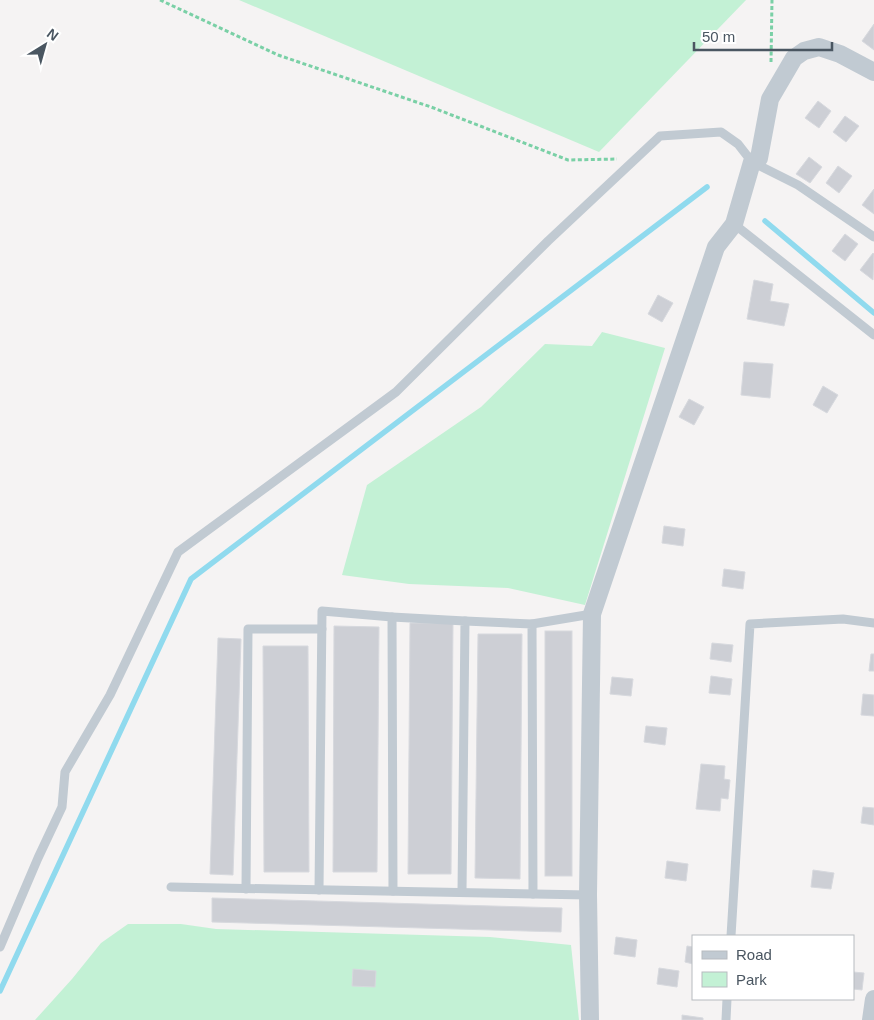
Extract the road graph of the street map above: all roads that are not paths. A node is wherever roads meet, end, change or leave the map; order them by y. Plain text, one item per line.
1 (874, 72) edge
2 (752, 162) junction
3 (734, 224) junction
4 (874, 237) edge
5 (874, 335) edge
6 (592, 614) junction
7 (392, 617) junction
8 (465, 621) junction
9 (874, 623) edge
10 (532, 624) junction
11 (322, 629) junction
12 (171, 887) dead end
13 (246, 889) junction
14 (319, 890) junction
15 (393, 891) junction
16 (462, 892) junction
17 (533, 894) junction
18 (588, 895) junction
19 (731, 935) edge
20 (0, 948) edge
21 (874, 999) edge
22 (727, 1000) edge
23 (590, 1020) edge
24 (726, 1020) edge
25 (871, 1020) edge

1 - 2 street
2 - 3 street
2 - 4 lane
2 - 20 lane
3 - 5 lane
3 - 6 street
6 - 10 lane
6 - 18 street
7 - 8 lane
7 - 11 lane
7 - 15 lane
8 - 10 lane
8 - 16 lane
9 - 19 lane
10 - 17 lane
11 - 13 lane
11 - 14 lane
12 - 13 lane
13 - 14 lane
14 - 15 lane
15 - 16 lane
16 - 17 lane
17 - 18 lane
18 - 23 street
21 - 25 street
22 - 24 lane

